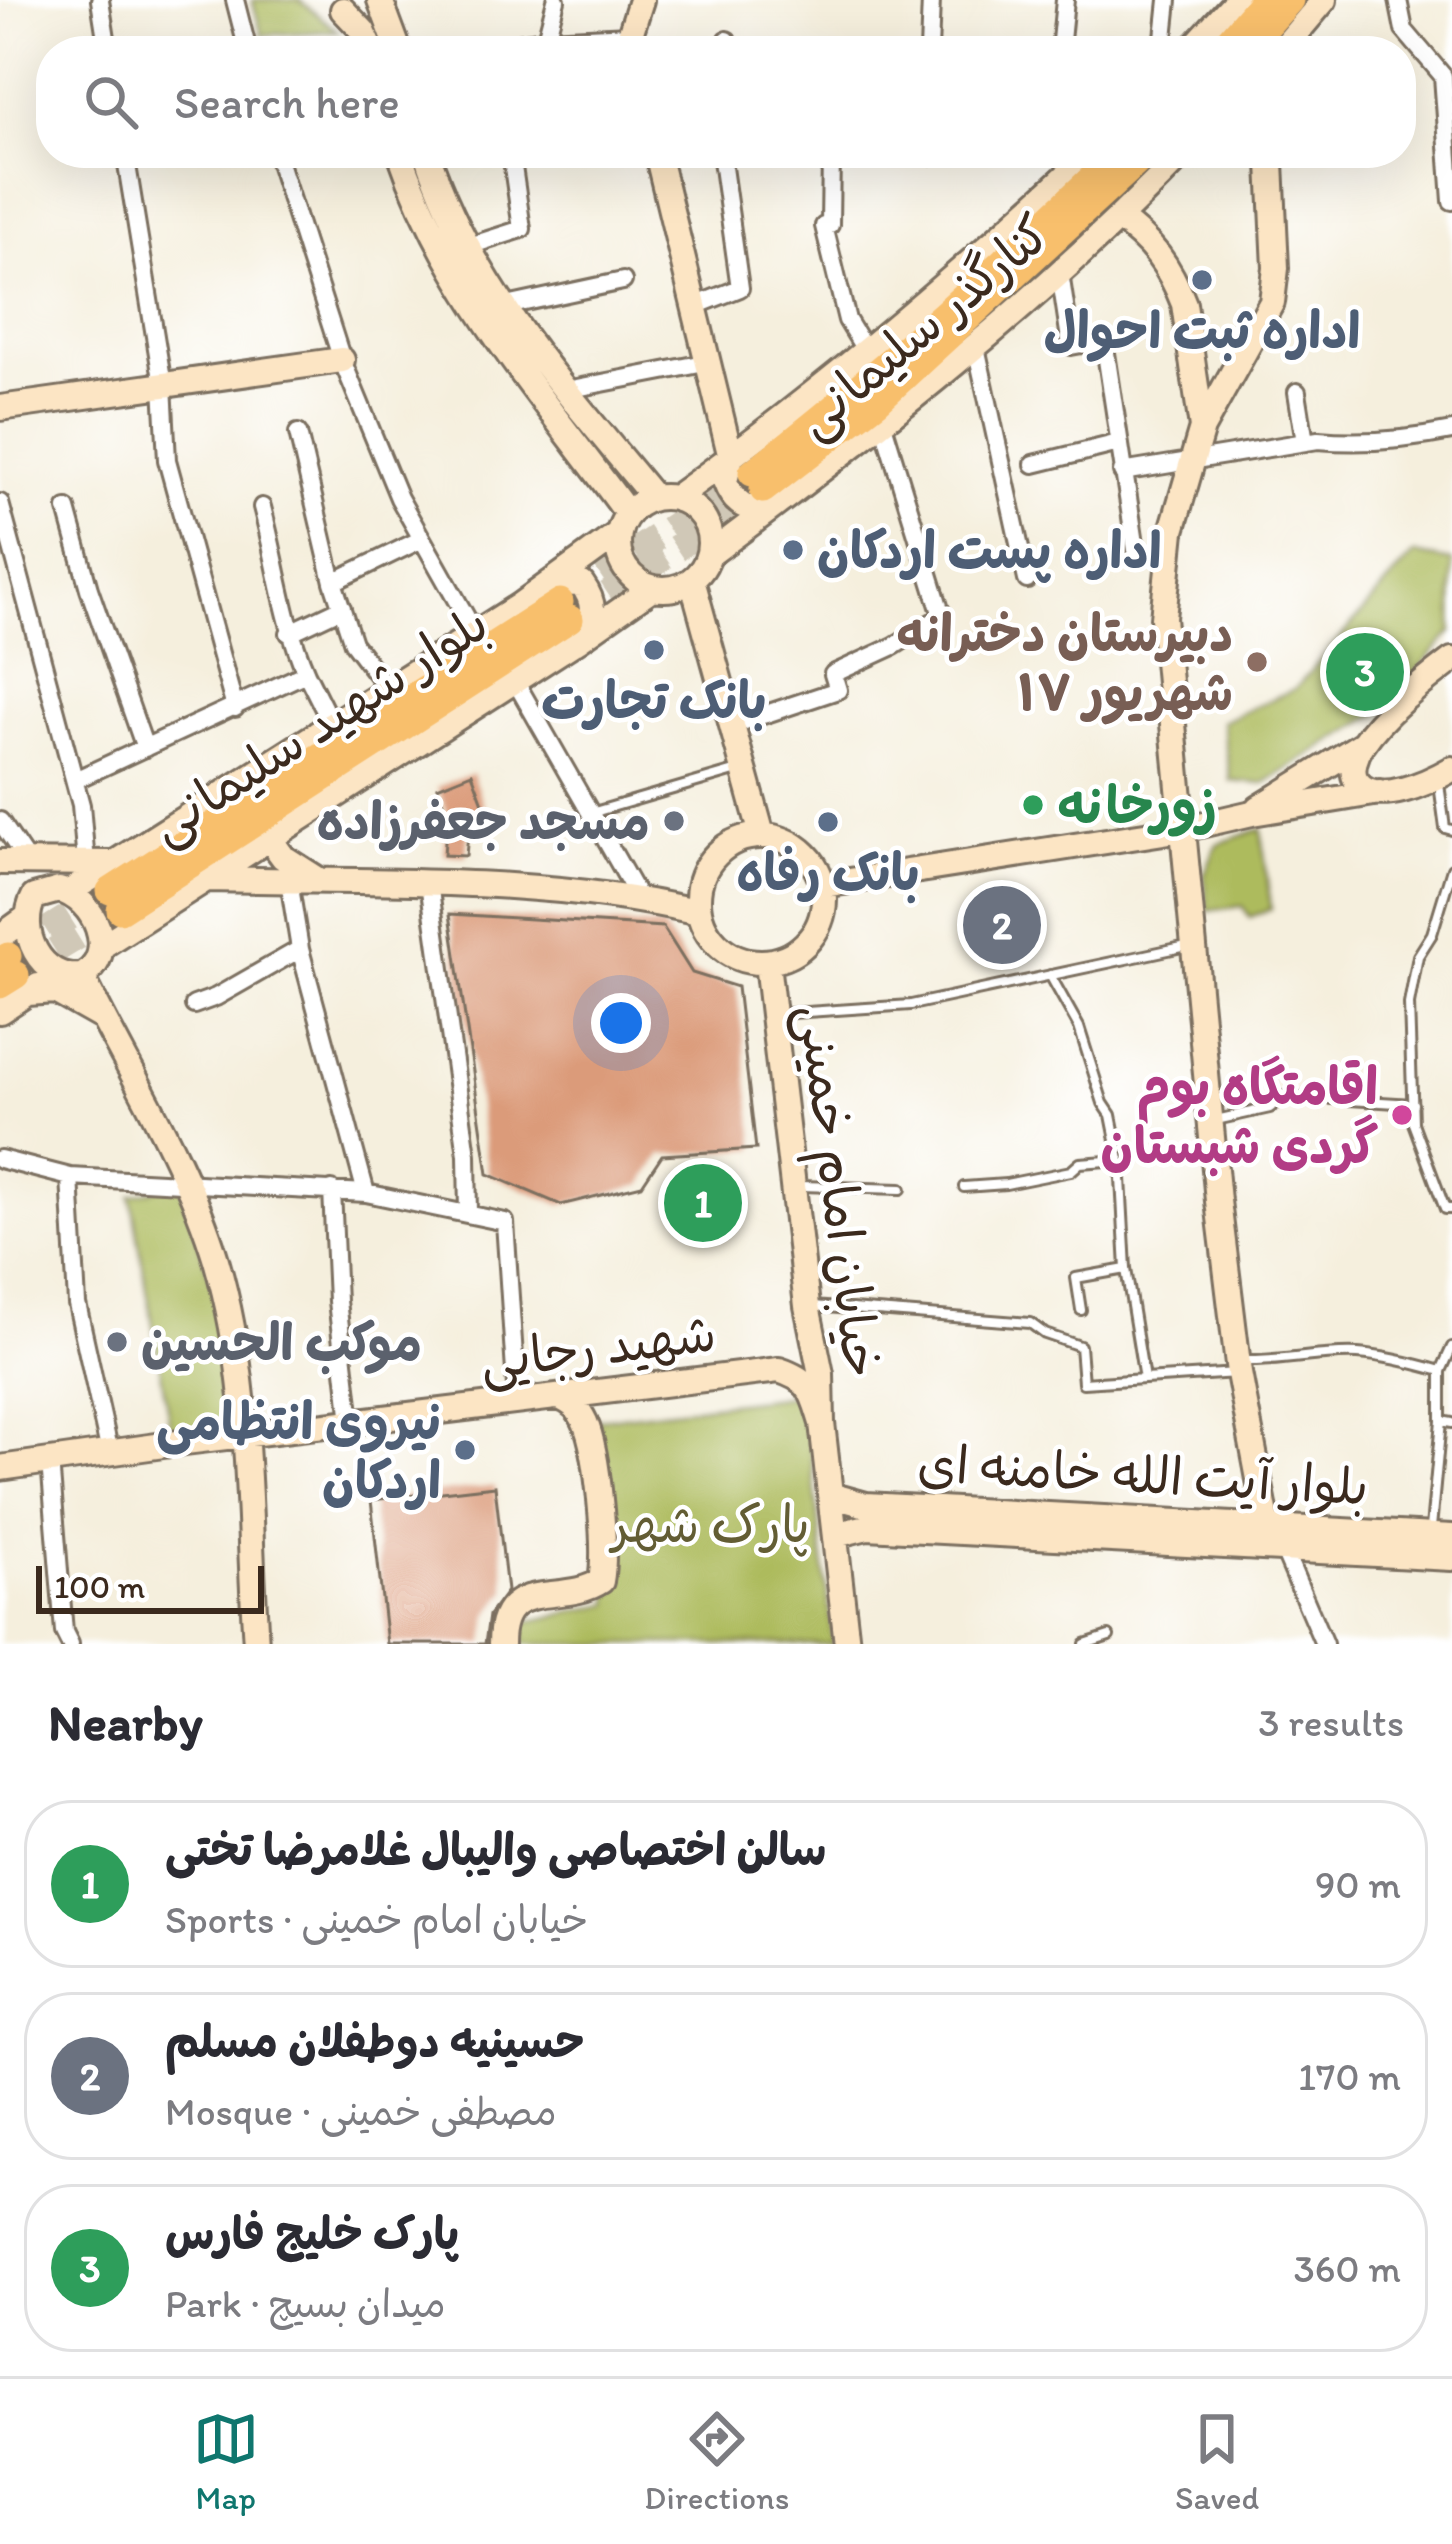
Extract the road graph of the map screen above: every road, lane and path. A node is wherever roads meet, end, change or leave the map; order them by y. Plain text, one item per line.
1 (100, 0) edge
2 (235, 0) edge
3 (368, 0) edge
4 (380, 0) edge
5 (556, 0) edge
6 (641, 0) edge
7 (931, 0) edge
8 (1065, 0) edge
9 (1168, 0) edge
10 (1237, 0) edge
11 (1263, 0) edge
12 (1290, 0) edge
13 (1324, 0) edge
14 (1398, 0) edge
15 (337, 5) edge
16 (106, 36) edge
17 (244, 36) edge
18 (366, 36) edge
19 (393, 36) edge
20 (556, 36) edge
21 (633, 36) edge
22 (930, 36) edge
23 (1061, 36) edge
24 (1164, 36) edge
25 (1204, 36) edge
26 (1232, 36) edge
27 (1259, 36) edge
28 (1293, 36) edge
29 (1409, 36) edge
30 (1416, 45) edge
31 (127, 168) edge
32 (281, 168) edge
33 (406, 168) edge
34 (432, 168) edge
35 (513, 168) edge
36 (660, 168) edge
37 (723, 168) edge
38 (831, 168) edge
39 (1073, 168) edge
40 (1102, 168) edge
41 (1132, 168) edge
42 (1169, 168) edge
43 (1270, 168) edge
44 (1452, 201) edge
45 (1118, 218) junction
46 (466, 247) junction
47 (1060, 273) junction
48 (623, 281) dead end
49 (502, 307) junction
50 (692, 307) junction
51 (976, 347) junction
52 (866, 353) junction
53 (342, 360) junction
54 (705, 363) junction
55 (163, 385) junction
56 (566, 390) junction
57 (1297, 392) dead end
58 (0, 409) edge
59 (883, 424) junction
60 (1202, 428) junction
61 (1452, 431) edge
62 (298, 433) dead end
63 (1305, 442) junction
64 (1119, 443) junction
65 (1195, 460) junction
66 (1034, 464) dead end
67 (1123, 472) junction
68 (754, 483) junction
69 (665, 498) junction
70 (0, 503) edge
71 (262, 507) dead end
72 (67, 509) dead end
73 (623, 524) junction
74 (422, 539) junction
75 (1136, 550) dead end
76 (709, 555) junction
77 (692, 580) junction
78 (1027, 580) dead end
79 (333, 581) junction
80 (652, 588) junction
81 (341, 608) junction
82 (564, 611) junction
83 (289, 633) junction
84 (475, 633) junction
85 (1452, 660) edge
86 (306, 673) junction
87 (515, 681) junction
88 (388, 689) junction
89 (235, 707) junction
90 (332, 725) junction
91 (733, 725) junction
92 (1364, 742) junction
93 (146, 748) junction
94 (745, 768) junction
95 (1445, 773) edge
96 (75, 780) junction
97 (1381, 792) junction
98 (591, 813) junction
99 (1252, 813) junction
100 (0, 821) edge
101 (1183, 829) junction
102 (1452, 830) edge
103 (762, 835) junction
104 (269, 838) junction
105 (11, 862) edge
106 (86, 863) junction
107 (1452, 868) edge
108 (206, 879) junction
109 (290, 881) junction
110 (322, 882) junction
111 (429, 883) junction
112 (824, 885) junction
113 (57, 891) junction
114 (639, 898) junction
115 (114, 908) junction
116 (699, 912) junction
117 (25, 919) junction
118 (1194, 945) junction
119 (300, 949) junction
120 (767, 963) junction
121 (9, 968) edge
122 (69, 975) junction
123 (1050, 975) junction
124 (194, 1006) dead end
125 (0, 1011) edge
126 (773, 1014) junction
127 (103, 1019) junction
128 (1413, 1104) junction
129 (1210, 1122) junction
130 (0, 1159) edge
131 (1120, 1160) junction
132 (70, 1178) junction
133 (185, 1180) junction
134 (793, 1186) junction
135 (964, 1187) dead end
136 (901, 1189) dead end
137 (332, 1190) junction
138 (366, 1192) junction
139 (1452, 1209) edge
140 (468, 1214) junction
141 (1126, 1269) junction
142 (1081, 1310) dead end
143 (808, 1312) junction
144 (1452, 1347) edge
145 (1238, 1367) junction
146 (779, 1370) junction
147 (1441, 1371) junction
148 (1144, 1379) junction
149 (613, 1391) junction
150 (559, 1397) junction
151 (517, 1402) junction
152 (350, 1422) junction
153 (1446, 1422) edge
154 (822, 1423) junction
155 (248, 1435) junction
156 (590, 1436) junction
157 (110, 1453) junction
158 (50, 1461) junction
159 (0, 1468) edge
160 (830, 1495) junction
161 (1268, 1527) junction
162 (835, 1535) junction
163 (1441, 1536) edge
164 (1286, 1550) junction
165 (1452, 1558) edge
166 (1109, 1636) dead end
167 (70, 1644) edge
168 (256, 1644) edge
169 (501, 1644) edge
170 (847, 1644) edge
171 (1085, 1644) edge
172 (1324, 1644) edge

1 - 16 street
2 - 17 street
3 - 15 main road
4 - 19 main road
5 - 20 street
6 - 21 main road
7 - 22 street
8 - 23 street
9 - 24 street
10 - 25 main road
11 - 26 main road
12 - 27 main road
13 - 28 main road
14 - 29 street
15 - 18 main road
30 - 44 street
31 - 55 street
32 - 53 street
33 - 73 main road
34 - 46 main road
35 - 46 street
36 - 50 main road
37 - 50 street
38 - 52 street
39 - 52 main road, کنارگذر سلیمانی
40 - 68 main road
41 - 68 main road
42 - 45 main road, کنارگذر سلیمانی
43 - 60 main road
45 - 47 main road, کنارگذر سلیمانی
45 - 60 main road
46 - 49 main road
47 - 51 main road, کنارگذر سلیمانی
47 - 64 street
48 - 49 street
49 - 56 main road
50 - 54 main road
51 - 59 main road, کنارگذر سلیمانی
51 - 78 street
52 - 68 main road, کنارگذر سلیمانی
53 - 55 main road
53 - 74 street
54 - 56 street
54 - 68 main road
55 - 58 main road
55 - 89 street
56 - 69 main road
57 - 63 street
59 - 68 main road, کنارگذر سلیمانی
59 - 91 street
60 - 65 main road
61 - 63 street
62 - 79 street
63 - 65 street
64 - 66 street
64 - 67 street
65 - 67 street
65 - 101 main road
67 - 75 street
68 - 69 main road, کنارگذر سلیمانی
68 - 76 main road, کنارگذر سلیمانی
69 - 73 main road
69 - 76 main road
70 - 96 street
71 - 83 street
72 - 93 street
73 - 80 main road
73 - 82 main road
74 - 79 street
74 - 84 street
76 - 77 main road
77 - 80 main road
77 - 91 main road
79 - 81 street
80 - 82 main road
81 - 83 street
81 - 88 street
82 - 84 main road
82 - 87 main road
82 - 115 main road, بلوار شهید سلیمانی
83 - 86 street
84 - 88 main road
85 - 92 main road
86 - 89 street
86 - 90 street
87 - 98 street
87 - 104 main road
88 - 90 main road
89 - 93 street
90 - 115 main road
91 - 94 main road
92 - 97 main road
92 - 99 main road
93 - 96 street
94 - 98 lane
94 - 103 main road
95 - 97 main road
95 - 102 lane
96 - 106 street
97 - 99 main road
98 - 114 street
99 - 101 main road
100 - 105 street
101 - 112 main road
101 - 118 main road
103 - 112 main road
103 - 116 main road
104 - 108 main road
104 - 110 main road
105 - 106 main road
105 - 113 main road
106 - 115 main road
107 - 128 lane
108 - 109 main road
108 - 115 main road
109 - 110 main road
109 - 119 street
110 - 111 main road
111 - 114 main road
111 - 140 street
112 - 120 main road
113 - 115 main road
113 - 115 main road
113 - 117 main road
114 - 116 main road
115 - 122 main road
115 - 127 main road
116 - 120 main road
117 - 121 main road
117 - 122 main road
118 - 123 lane
118 - 129 main road
119 - 124 street
119 - 138 street
120 - 126 main road, خیابان امام خمینی
121 - 122 main road
121 - 125 main road
121 - 127 main road
122 - 127 main road
123 - 126 lane
123 - 131 lane
126 - 134 main road, خیابان امام خمینی
127 - 133 main road
128 - 129 lane
128 - 139 lane
129 - 145 main road
130 - 132 street
131 - 135 lane
131 - 141 lane
132 - 133 street
132 - 157 street
133 - 137 street
133 - 155 main road
134 - 136 lane
134 - 143 main road, خیابان امام خمینی
137 - 138 street
137 - 152 street
138 - 140 street
140 - 151 street
141 - 142 lane
141 - 148 lane
143 - 146 main road
143 - 148 lane
143 - 154 main road, خیابان امام خمینی
144 - 147 lane
145 - 147 lane
145 - 148 lane
145 - 161 main road
146 - 149 main road, شهید رجایی
146 - 154 main road
147 - 153 lane
149 - 150 main road, شهید رجایی
149 - 156 main road
150 - 151 main road, شهید رجایی
150 - 156 main road
151 - 152 main road, شهید رجایی
152 - 155 main road, شهید رجایی
153 - 163 lane
154 - 160 main road, خیابان امام خمینی
155 - 157 main road, شهید رجایی
155 - 168 main road
156 - 169 main road
157 - 158 main road, شهید رجایی
158 - 159 main road, شهید رجایی
158 - 167 street
160 - 161 main road, بلوار آیت الله خامنه ای
160 - 162 main road, خیابان امام خمینی
161 - 163 main road, بلوار آیت الله خامنه ای
161 - 164 street
162 - 164 main road, بلوار آیت الله خامنه ای
162 - 170 main road, خیابان امام خمینی
164 - 165 main road, بلوار آیت الله خامنه ای
164 - 172 street
166 - 171 lane

